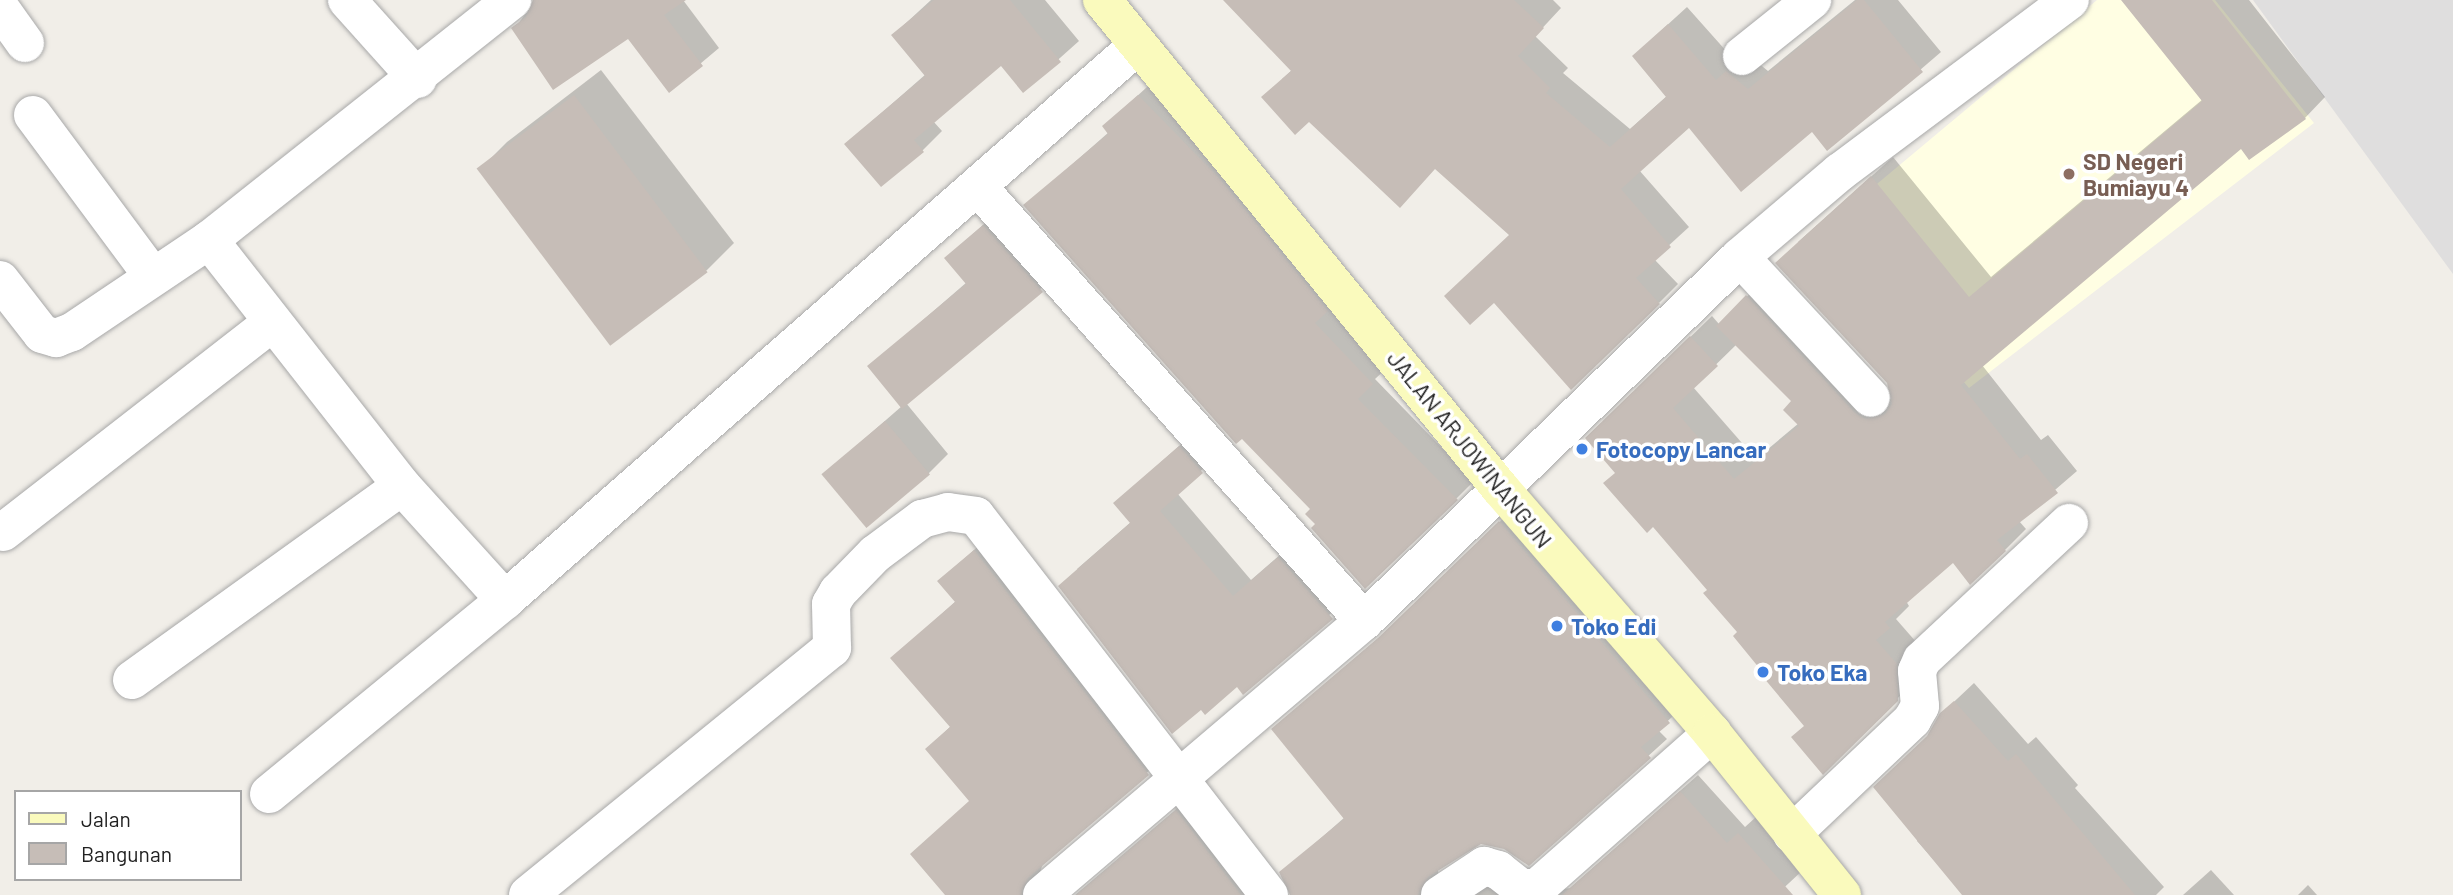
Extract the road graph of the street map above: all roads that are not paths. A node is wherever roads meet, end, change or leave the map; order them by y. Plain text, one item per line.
1 (347, 0) edge
2 (512, 0) edge
3 (1102, 0) edge
4 (1812, 0) edge
5 (2070, 0) edge
6 (0, 8) edge
7 (25, 43) dead end
8 (1138, 45) junction
9 (1742, 56) dead end
10 (418, 79) junction
11 (33, 115) dead end
12 (978, 187) junction
13 (209, 240) junction
14 (1740, 257) junction
15 (152, 275) junction
16 (0, 280) edge
17 (271, 323) junction
18 (1871, 398) dead end
19 (402, 486) junction
20 (1500, 488) junction
21 (2069, 523) dead end
22 (3, 533) dead end
23 (505, 600) junction
24 (1364, 621) junction
25 (132, 680) dead end
26 (1712, 733) junction
27 (1181, 781) junction
28 (269, 794) dead end
29 (1792, 834) junction
30 (528, 895) edge
31 (1042, 895) edge
32 (1269, 895) edge
33 (1440, 895) edge
34 (1842, 895) edge

1 - 10 street
2 - 10 street
3 - 8 main road, JALAN ARJOWINANGUN
4 - 9 street
5 - 14 street
6 - 7 street
8 - 12 street
8 - 20 main road, JALAN ARJOWINANGUN
10 - 13 street
11 - 15 street
12 - 23 street
12 - 24 street
13 - 15 street
13 - 17 street
14 - 18 street
14 - 20 street
15 - 16 street
17 - 19 street
17 - 22 street
19 - 23 street
19 - 25 street
20 - 24 street
20 - 26 main road, JALAN ARJOWINANGUN
21 - 29 street
23 - 28 street
24 - 27 street
26 - 29 main road, JALAN ARJOWINANGUN
26 - 33 street
27 - 30 street
27 - 31 street
27 - 32 street
29 - 34 main road, JALAN ARJOWINANGUN

